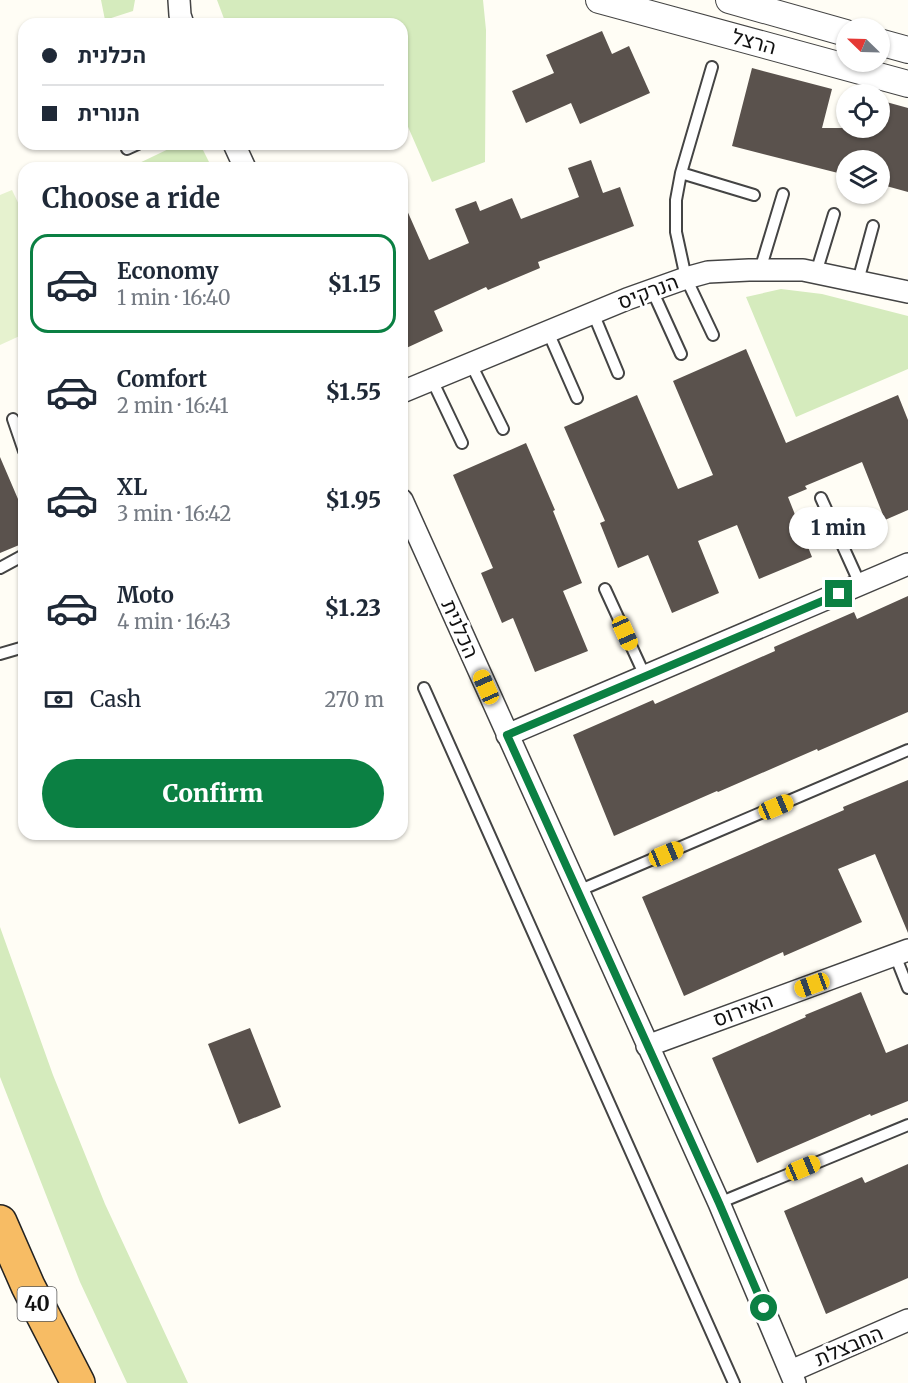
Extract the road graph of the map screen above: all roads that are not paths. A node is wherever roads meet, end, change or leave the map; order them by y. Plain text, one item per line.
1 (179, 0) edge
2 (599, 0) edge
3 (729, 0) edge
4 (181, 18) edge
5 (836, 30) edge
6 (890, 45) edge
7 (908, 50) edge
8 (712, 67) dead end
9 (908, 84) edge
10 (681, 173) junction
11 (783, 194) dead end
12 (754, 195) dead end
13 (834, 214) dead end
14 (873, 226) dead end
15 (760, 270) junction
16 (816, 273) junction
17 (686, 278) junction
18 (858, 281) junction
19 (652, 290) junction
20 (908, 292) edge
21 (593, 313) junction
22 (548, 332) junction
23 (713, 336) dead end
24 (681, 354) dead end
25 (471, 364) junction
26 (618, 373) dead end
27 (432, 380) junction
28 (408, 390) edge
29 (577, 398) dead end
30 (13, 419) dead end
31 (503, 429) dead end
32 (18, 434) edge
33 (462, 443) dead end
34 (821, 498) dead end
35 (408, 513) edge
36 (18, 558) edge
37 (908, 564) edge
38 (0, 568) edge
39 (860, 584) junction
40 (606, 589) dead end
41 (18, 649) edge
42 (0, 654) edge
43 (645, 676) junction
44 (424, 688) dead end
45 (507, 735) junction
46 (908, 750) edge
47 (578, 891) junction
48 (901, 953) edge
49 (908, 988) edge
50 (646, 1046) junction
51 (908, 1125) edge
52 (719, 1203) junction
53 (0, 1222) edge
54 (908, 1320) edge
55 (793, 1377) edge
56 (78, 1383) edge
57 (734, 1383) edge

1 - 4 street
2 - 9 street, הרצל
3 - 5 street, הרצל
6 - 7 street
8 - 10 lane
10 - 12 lane
10 - 17 lane
11 - 15 lane
13 - 16 lane
14 - 18 lane
15 - 16 street, הנרקיס
15 - 17 street, הנרקיס
16 - 18 street, הנרקיס
17 - 19 street, הנרקיס
17 - 23 lane
18 - 20 street, הנרקיס
19 - 21 street, הנרקיס
19 - 24 lane
21 - 22 street, הנרקיס
21 - 26 lane
22 - 25 street, הנרקיס
22 - 29 lane
25 - 27 street, הנרקיס
25 - 31 lane
27 - 28 street, הנרקיס
27 - 33 lane
30 - 32 lane
34 - 39 lane
35 - 45 street, הכלנית
36 - 38 lane
37 - 39 street
39 - 43 street
40 - 43 lane
41 - 42 lane
43 - 45 street
44 - 57 lane
45 - 47 street, הכלנית
46 - 47 lane
47 - 50 street, הכלנית
48 - 49 lane
48 - 50 street, האירוס
50 - 52 street, הכלנית
51 - 52 lane
52 - 55 street, הכלנית
53 - 56 highway, 40
54 - 55 street, החבצלת

